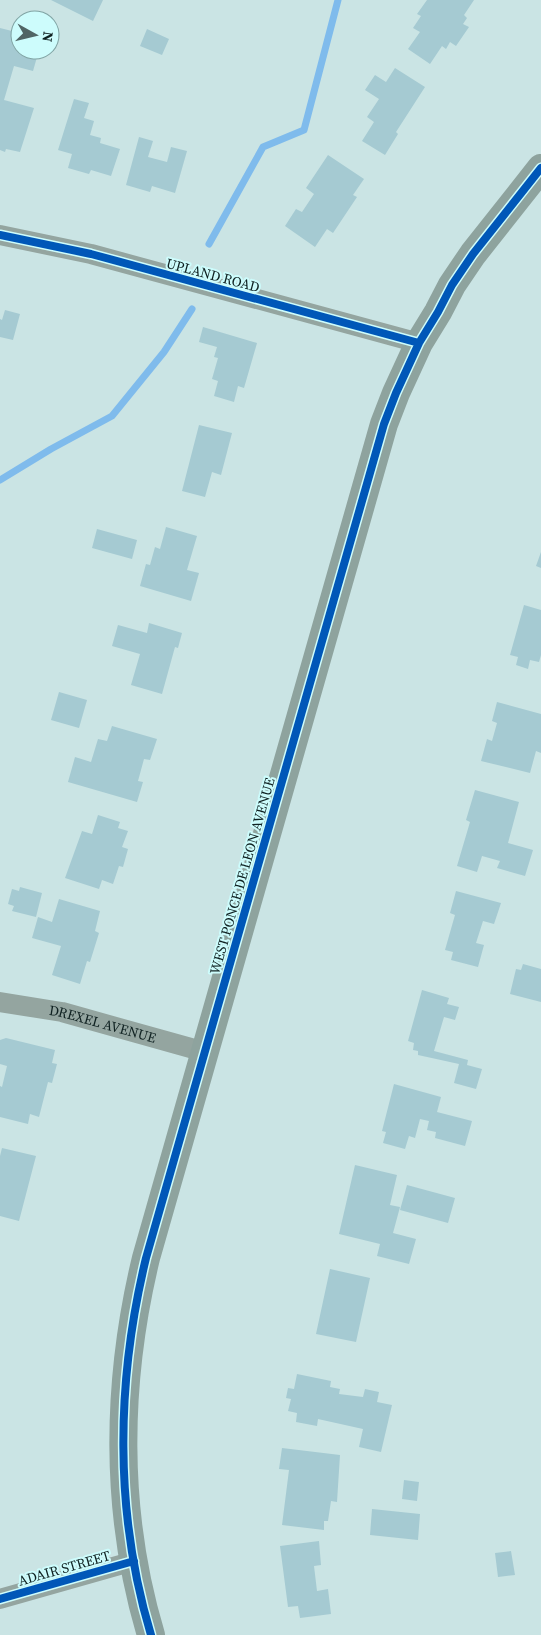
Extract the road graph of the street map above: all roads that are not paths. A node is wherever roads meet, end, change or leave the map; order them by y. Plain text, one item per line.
1 (541, 168) edge
2 (0, 234) edge
3 (419, 343) junction
4 (0, 1002) edge
5 (205, 1052) junction
6 (134, 1561) junction
7 (0, 1599) edge
8 (151, 1635) edge

1 - 3 main road, WEST PONCE DE LEON AVENUE
2 - 3 street, UPLAND ROAD
3 - 5 main road, WEST PONCE DE LEON AVENUE
4 - 5 street, DREXEL AVENUE
5 - 6 main road, WEST PONCE DE LEON AVENUE
6 - 7 street, ADAIR STREET
6 - 8 main road, WEST PONCE DE LEON AVENUE

